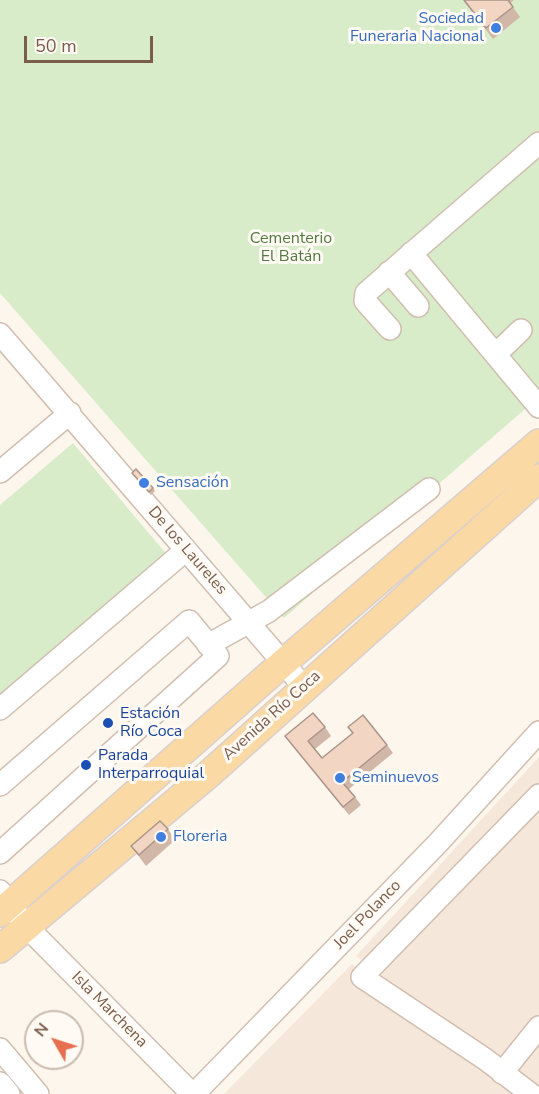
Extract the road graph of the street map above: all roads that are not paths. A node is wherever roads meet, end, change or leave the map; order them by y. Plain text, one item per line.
1 (539, 143) edge
2 (411, 254) junction
3 (389, 272) junction
4 (418, 306) dead end
5 (390, 329) dead end
6 (521, 330) dead end
7 (0, 334) edge
8 (496, 354) junction
9 (539, 407) edge
10 (70, 413) junction
11 (539, 443) edge
12 (0, 472) edge
13 (539, 478) edge
14 (429, 489) dead end
15 (186, 550) junction
16 (249, 623) junction
17 (208, 645) junction
18 (283, 663) junction
19 (304, 687) junction
20 (0, 709) edge
21 (539, 732) edge
22 (0, 785) edge
23 (539, 795) edge
24 (0, 853) edge
25 (4, 903) edge
26 (26, 926) junction
27 (0, 949) edge
28 (539, 1027) edge
29 (0, 1049) edge
30 (502, 1073) junction
31 (0, 1083) edge
32 (9, 1094) edge
33 (38, 1094) edge
34 (193, 1094) edge
35 (531, 1094) edge

1 - 2 street
2 - 3 street
2 - 8 street
3 - 4 street
3 - 5 street
6 - 8 street
7 - 10 street, De los Laureles
8 - 9 street
10 - 12 street
10 - 15 street, De los Laureles
11 - 18 main road, Avenida Río Coca
13 - 19 main road, Avenida Río Coca
14 - 16 street
15 - 16 street, De los Laureles
15 - 20 street
16 - 17 street
16 - 18 street, De los Laureles
17 - 22 street
17 - 24 street
18 - 19 street, De los Laureles
18 - 25 main road, Avenida Río Coca
19 - 26 main road, Avenida Río Coca
21 - 34 street, Joel Polanco
23 - 30 street
25 - 26 street, Isla Marchena
26 - 27 main road, Avenida Río Coca
26 - 34 street, Isla Marchena
28 - 30 street
29 - 33 street
30 - 35 street
31 - 32 street

